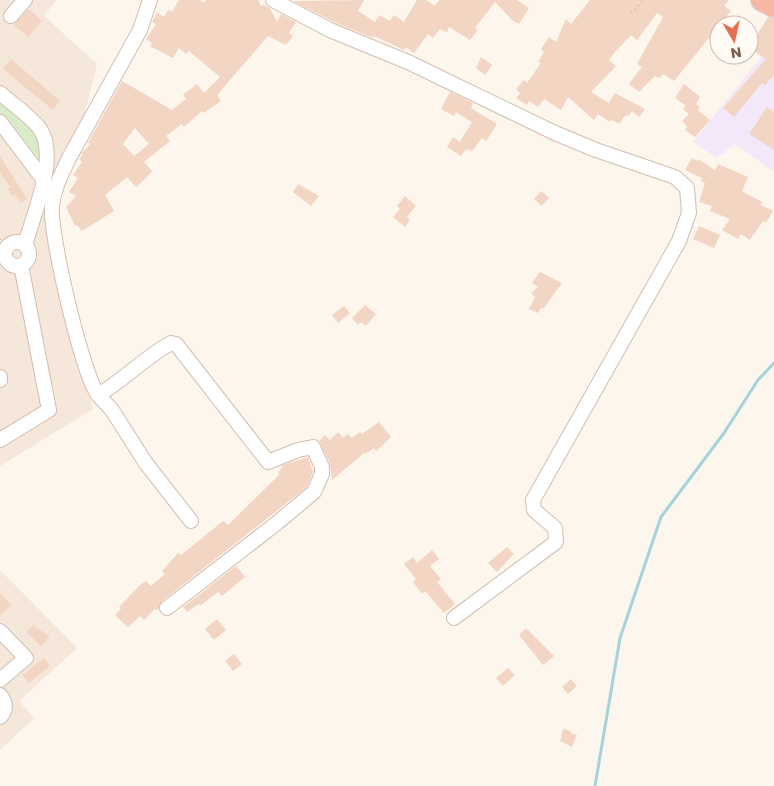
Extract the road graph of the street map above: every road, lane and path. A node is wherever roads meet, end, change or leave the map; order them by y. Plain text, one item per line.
1 (25, 0) edge
2 (150, 0) edge
3 (273, 0) edge
4 (644, 0) edge
5 (762, 0) edge
6 (774, 6) edge
7 (631, 14) dead end
8 (11, 16) dead end
9 (0, 93) edge
10 (0, 122) edge
11 (43, 179) junction
12 (25, 244) junction
13 (3, 252) edge
14 (21, 265) junction
15 (98, 395) junction
16 (0, 440) edge
17 (191, 521) dead end
18 (167, 608) dead end
19 (454, 618) dead end
20 (0, 631) edge
21 (0, 680) edge
22 (0, 695) edge
23 (0, 717) edge

1 - 8 street
2 - 15 street
3 - 19 street
4 - 7 path
5 - 6 highway
9 - 11 street
10 - 11 street
11 - 12 street
12 - 13 street
12 - 14 street
13 - 14 street
14 - 16 street
15 - 17 street
15 - 18 street
20 - 21 street
22 - 23 street

